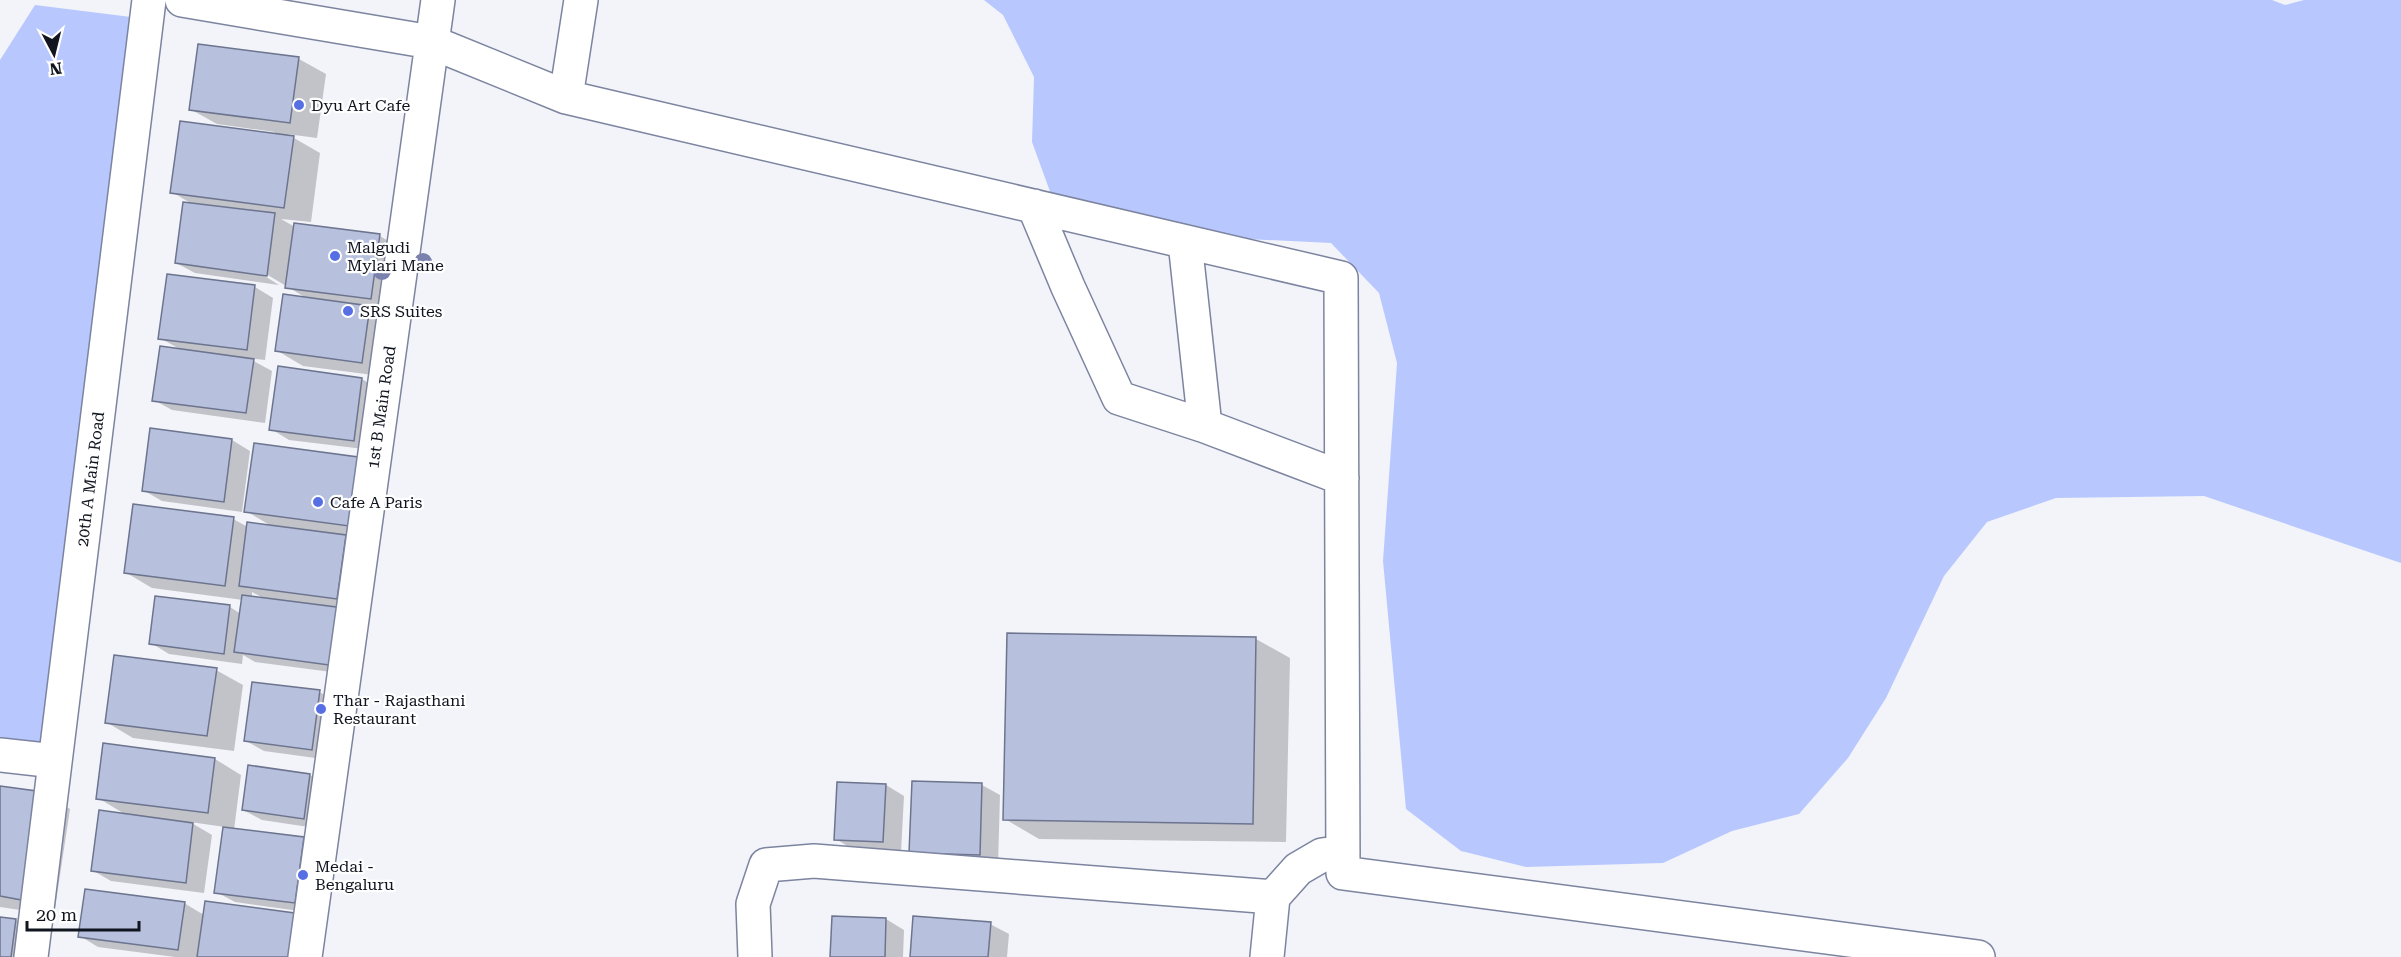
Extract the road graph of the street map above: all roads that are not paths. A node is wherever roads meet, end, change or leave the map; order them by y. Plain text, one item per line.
1 (149, 0) edge
2 (182, 0) edge
3 (438, 0) edge
4 (581, 0) edge
5 (431, 42) junction
6 (566, 97) junction
7 (1034, 206) junction
8 (1185, 242) junction
9 (1205, 426) junction
10 (1342, 478) junction
11 (0, 755) edge
12 (55, 761) junction
13 (1343, 852) junction
14 (1273, 897) junction
15 (31, 957) edge
16 (305, 957) edge
17 (755, 957) edge
18 (1267, 957) edge
19 (1978, 957) edge

1 - 12 street, 20th A Main Road
2 - 5 street
3 - 5 street, 1st B Main Road
4 - 6 street
5 - 6 street
5 - 16 street, 1st B Main Road
6 - 7 street
7 - 8 street
7 - 9 street
8 - 9 street
8 - 10 street
9 - 10 street
10 - 13 street
11 - 12 street
12 - 15 street, 20th A Main Road
13 - 14 street
13 - 19 street
14 - 17 street
14 - 18 street

